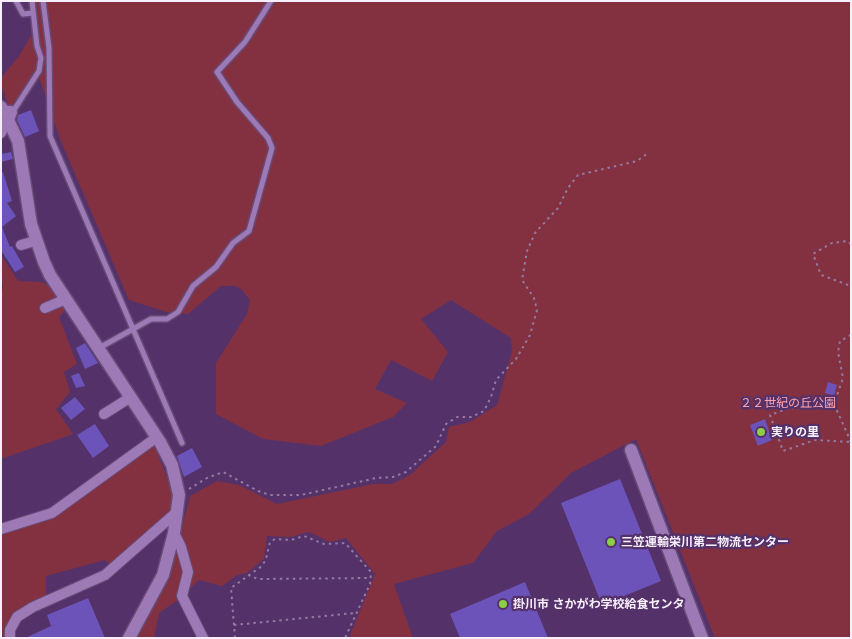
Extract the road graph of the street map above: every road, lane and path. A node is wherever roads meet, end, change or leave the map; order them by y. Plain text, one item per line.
1 (16, 1) edge
2 (32, 1) edge
3 (43, 1) edge
4 (271, 1) edge
5 (33, 14) junction
6 (1, 107) edge
7 (8, 120) junction
8 (1, 133) edge
9 (648, 153) dead end
10 (35, 241) junction
11 (851, 244) edge
12 (21, 245) dead end
13 (851, 286) edge
14 (66, 299) junction
15 (45, 308) dead end
16 (134, 328) junction
17 (850, 336) edge
18 (99, 349) junction
19 (131, 397) junction
20 (834, 404) junction
21 (104, 414) dead end
22 (157, 437) junction
23 (850, 442) edge
24 (182, 443) dead end
25 (631, 450) dead end
26 (179, 495) junction
27 (178, 512) junction
28 (1, 529) edge
29 (174, 533) junction
30 (248, 575) junction
31 (371, 578) junction
32 (356, 613) junction
33 (234, 625) junction
34 (10, 638) edge
35 (130, 638) edge
36 (203, 638) edge
37 (235, 638) edge
38 (345, 638) edge
39 (702, 638) edge

1 - 5 lane
2 - 5 lane
3 - 16 lane
4 - 16 lane
5 - 7 lane
6 - 7 street
7 - 8 street
7 - 10 street
9 - 26 path
10 - 12 street
10 - 14 street
11 - 13 path
14 - 15 street
14 - 18 street
16 - 18 lane
16 - 24 lane
17 - 20 path
18 - 19 street
19 - 21 street
19 - 22 street
20 - 23 path
20 - 23 path
22 - 26 street
22 - 28 street
25 - 39 street
26 - 27 street
27 - 29 street
27 - 34 street
29 - 35 street
29 - 36 street
30 - 31 path
30 - 31 path
30 - 33 path
31 - 32 path
32 - 33 path
32 - 38 path
33 - 37 path

